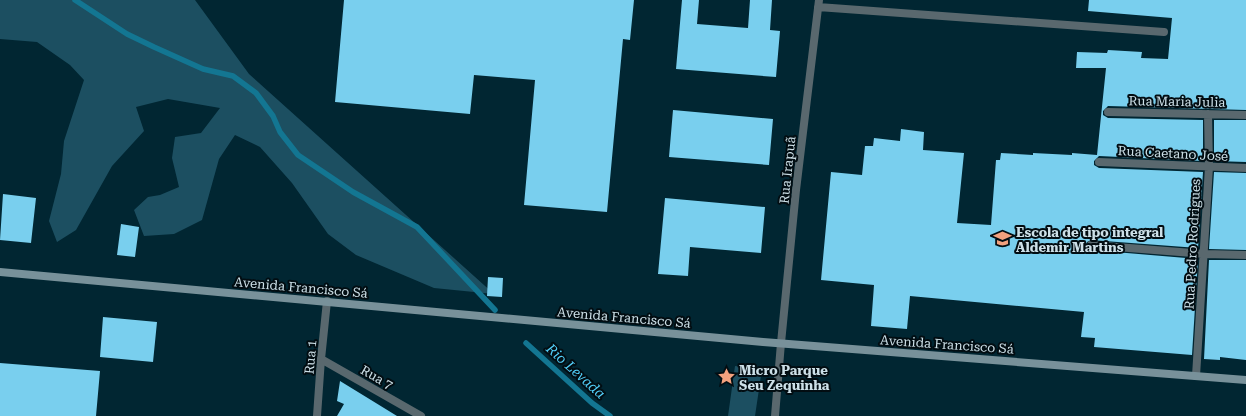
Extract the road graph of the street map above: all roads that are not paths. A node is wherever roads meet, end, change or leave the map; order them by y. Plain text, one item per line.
1 (818, 4) edge
2 (1164, 32) dead end
3 (1108, 112) dead end
4 (1208, 114) junction
5 (1246, 115) edge
6 (1099, 162) dead end
7 (1209, 167) junction
8 (1246, 168) edge
9 (1091, 245) dead end
10 (1205, 254) junction
11 (1246, 255) edge
12 (0, 272) edge
13 (328, 301) junction
14 (781, 343) junction
15 (321, 359) junction
16 (1196, 376) junction
17 (1246, 380) edge
18 (317, 416) edge
19 (421, 416) edge
20 (775, 416) edge

1 - 2 street
1 - 14 street, Rua Irapuã
3 - 4 street, Rua Maria Julia
4 - 5 street, Rua Maria Julia
4 - 7 street, Rua Pedro Rodrigues
6 - 7 street, Rua Caetano José
7 - 8 street, Rua Caetano José
7 - 10 street, Rua Pedro Rodrigues
9 - 10 street
10 - 11 street
10 - 16 street, Rua Pedro Rodrigues
12 - 13 main road, Avenida Francisco Sá
13 - 14 main road, Avenida Francisco Sá
13 - 15 street, Rua 1
14 - 16 main road, Avenida Francisco Sá
14 - 20 street, Rua Irapuã
15 - 18 street, Rua 1
15 - 19 street, Rua 7
16 - 17 main road, Avenida Francisco Sá

